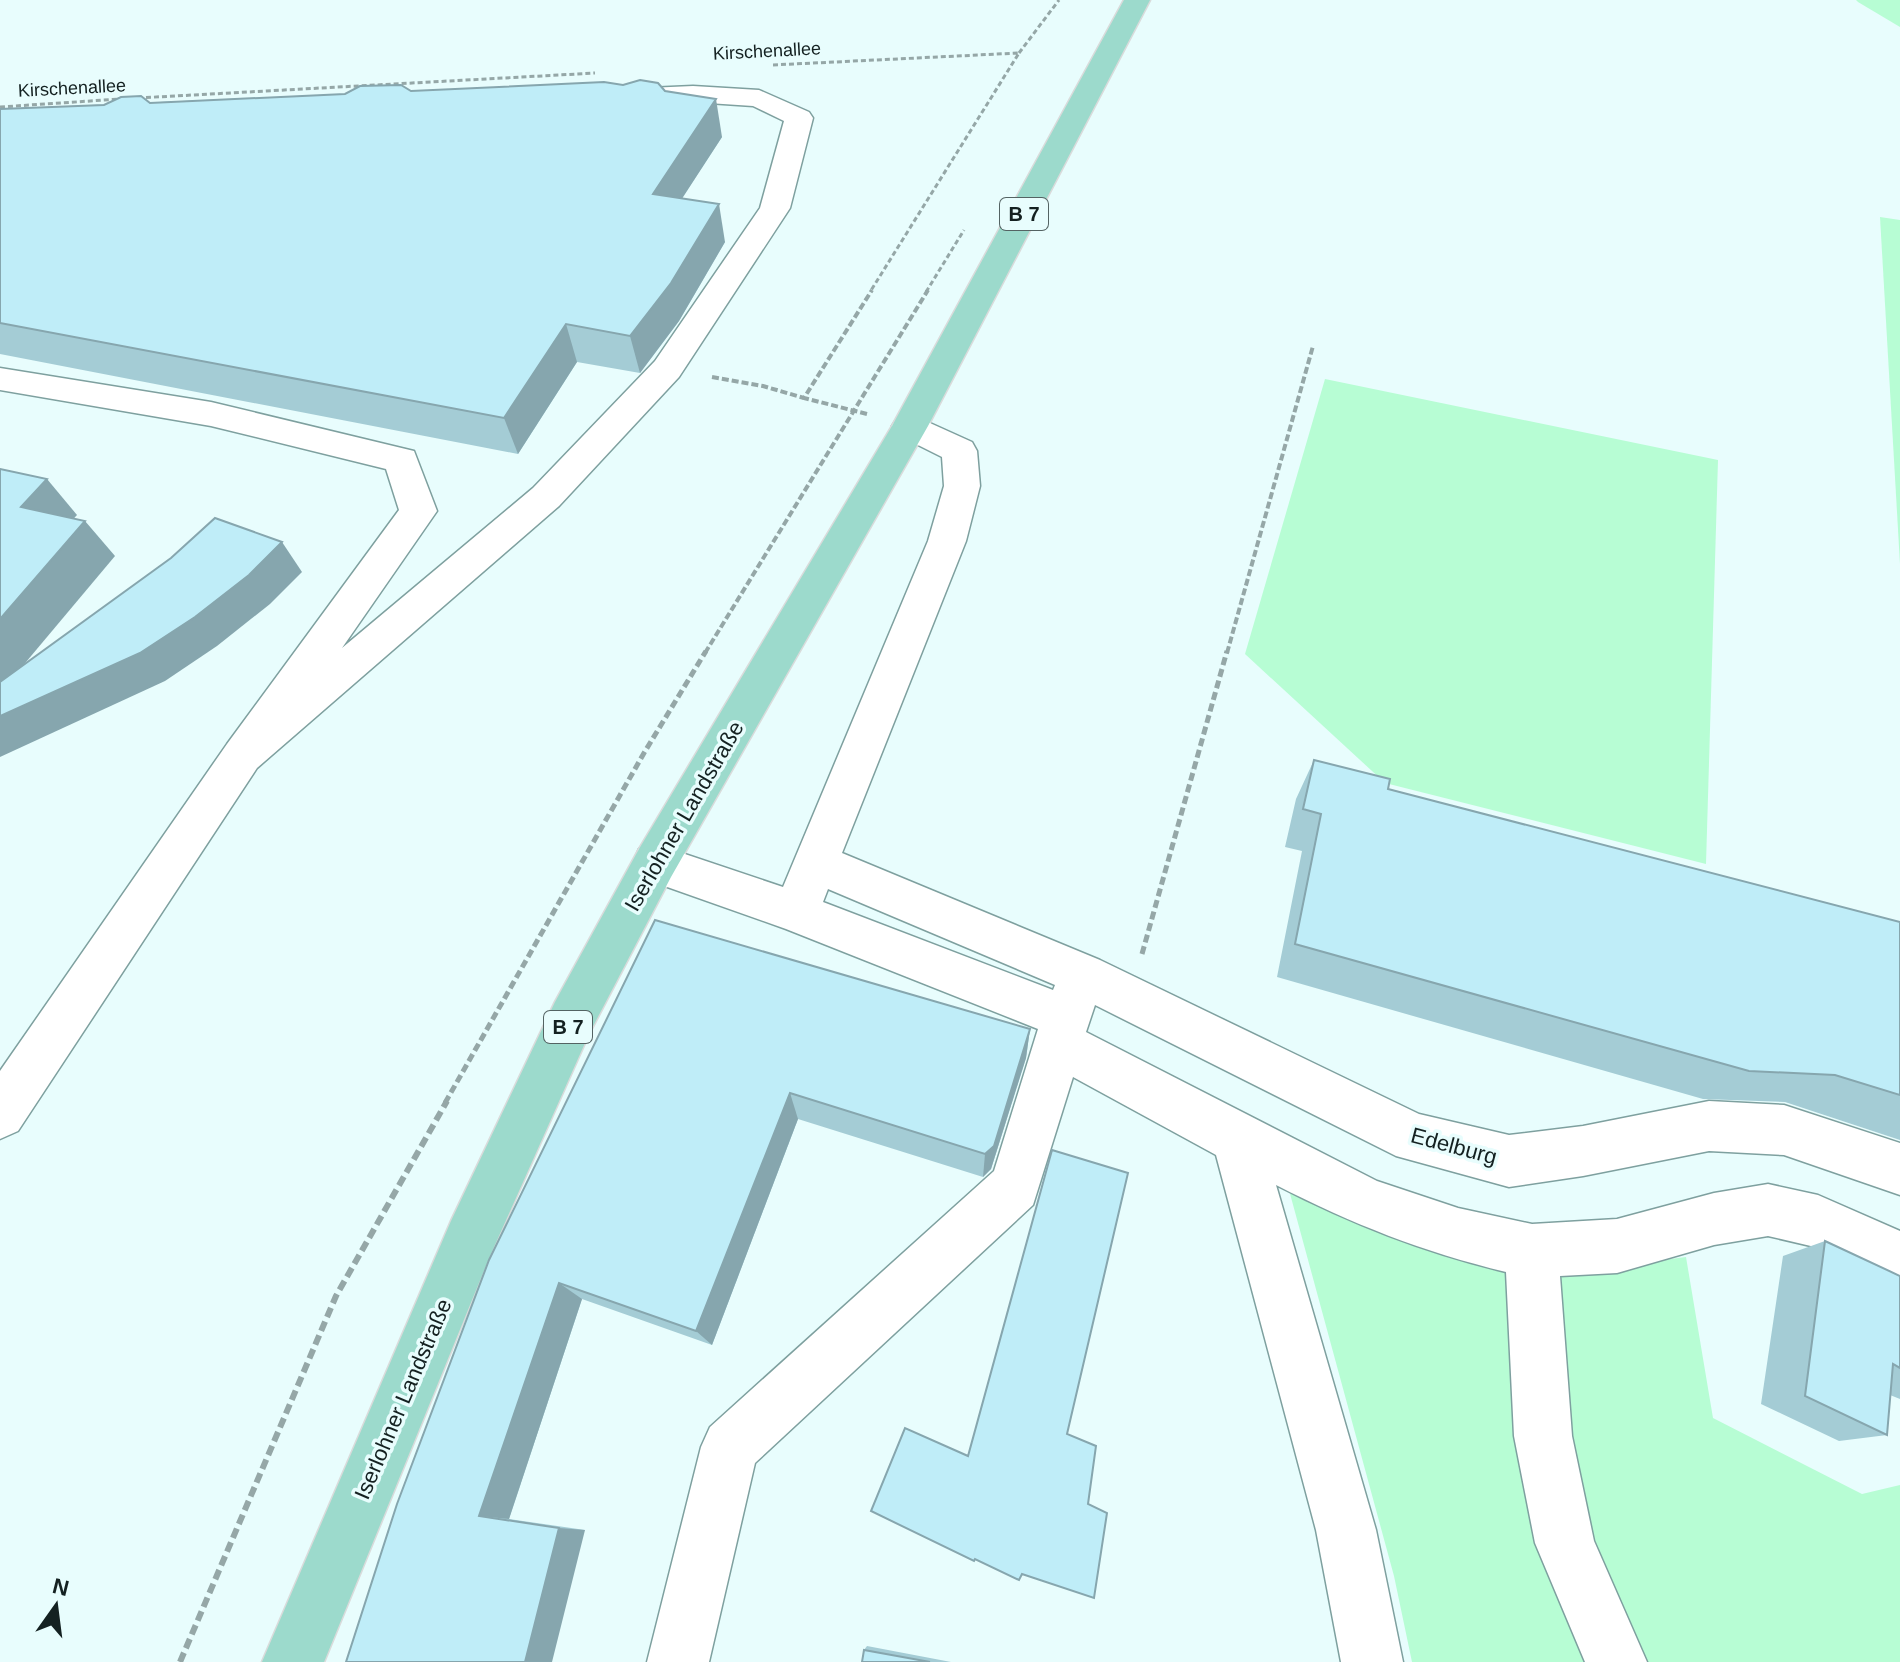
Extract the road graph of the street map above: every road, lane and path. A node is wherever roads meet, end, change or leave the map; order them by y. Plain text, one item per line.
1 (1059, 0) edge
2 (1137, 0) edge
3 (1019, 53) junction
4 (769, 65) dead end
5 (593, 86) joint
6 (0, 107) edge
7 (967, 224) dead end
8 (1313, 346) dead end
9 (667, 369) junction
10 (0, 379) edge
11 (804, 398) junction
12 (856, 411) junction
13 (910, 426) junction
14 (242, 756) junction
15 (655, 863) junction
16 (816, 863) junction
17 (796, 912) junction
18 (1130, 997) junction
19 (1069, 1012) junction
20 (0, 1114) edge
21 (1237, 1139) junction
22 (1900, 1169) edge
23 (1532, 1251) junction
24 (1900, 1258) edge
25 (180, 1662) edge
26 (293, 1662) edge
27 (678, 1662) edge
28 (1372, 1662) edge
29 (1616, 1662) edge

1 - 3 path
2 - 13 main road, Iserlohner Landstraße / B 7
3 - 4 path, Kirschenallee
3 - 11 path
5 - 6 path, Kirschenallee
5 - 9 street
7 - 12 path
8 - 18 path
9 - 11 path
9 - 14 street
10 - 14 street
11 - 12 path
12 - 13 path
12 - 25 path
13 - 15 main road, Iserlohner Landstraße / B 7
13 - 16 street
14 - 20 street
15 - 17 street, Edelburg
15 - 26 main road, Iserlohner Landstraße / B 7
16 - 17 street
16 - 19 street, Edelburg
17 - 19 street, Edelburg
18 - 19 street, Edelburg
18 - 22 street, Edelburg
19 - 21 street
19 - 27 street
21 - 23 street
21 - 28 street
23 - 24 street
23 - 29 street

